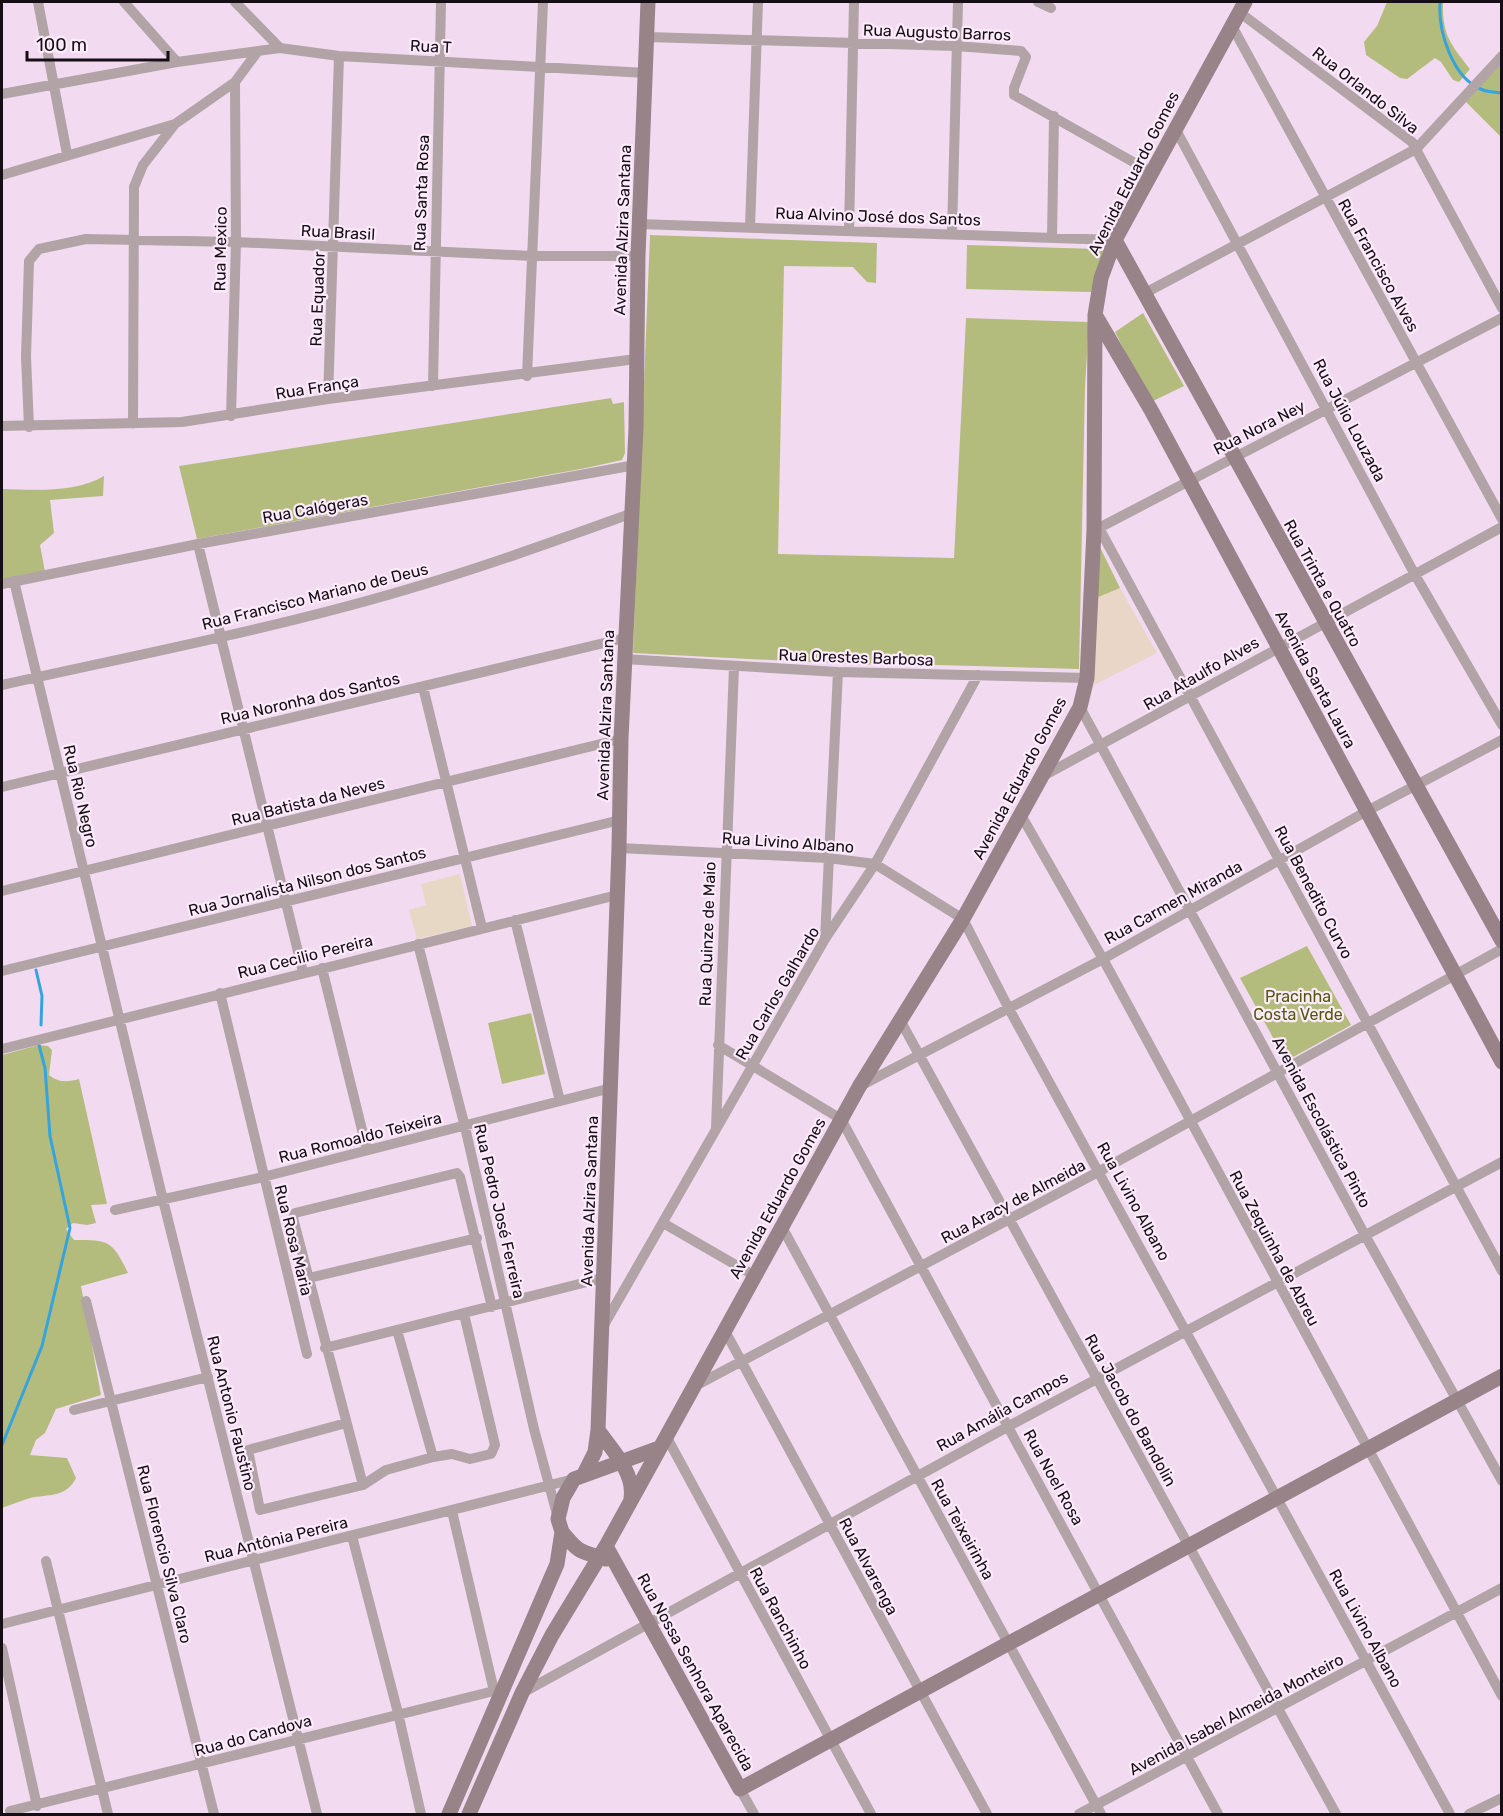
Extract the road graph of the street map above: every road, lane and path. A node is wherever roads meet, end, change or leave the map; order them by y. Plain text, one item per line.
1 (38, 2) edge
2 (124, 2) edge
3 (235, 2) edge
4 (441, 2) edge
5 (543, 2) edge
6 (648, 2) edge
7 (758, 2) edge
8 (854, 2) edge
9 (957, 2) edge
10 (1038, 2) edge
11 (1242, 7) edge
12 (1051, 8) dead end
13 (1232, 26) junction
14 (647, 37) junction
15 (756, 42) junction
16 (852, 45) junction
17 (956, 46) junction
18 (280, 48) junction
19 (258, 51) junction
20 (1502, 56) edge
21 (339, 57) junction
22 (440, 61) junction
23 (177, 62) junction
24 (542, 68) junction
25 (646, 73) junction
26 (235, 82) junction
27 (55, 84) junction
28 (2, 94) edge
29 (1054, 116) junction
30 (175, 124) junction
31 (1175, 128) junction
32 (1416, 149) junction
33 (67, 154) junction
34 (1152, 172) junction
35 (2, 175) edge
36 (1325, 198) junction
37 (639, 224) junction
38 (750, 227) junction
39 (849, 231) junction
40 (952, 233) junction
41 (1052, 238) junction
42 (133, 239) junction
43 (1115, 240) junction
44 (236, 242) junction
45 (1239, 243) junction
46 (334, 247) junction
47 (434, 252) junction
48 (532, 256) junction
49 (638, 256) junction
50 (1147, 292) junction
51 (1502, 308) edge
52 (1095, 315) junction
53 (1502, 318) edge
54 (636, 359) junction
55 (1416, 363) junction
56 (527, 376) junction
57 (433, 386) junction
58 (328, 399) junction
59 (1327, 409) junction
60 (231, 416) junction
61 (133, 424) junction
62 (2, 426) edge
63 (29, 427) junction
64 (1234, 457) junction
65 (635, 465) junction
66 (1188, 482) junction
67 (630, 514) junction
68 (1502, 519) edge
69 (1502, 527) edge
70 (1097, 529) junction
71 (198, 544) junction
72 (1414, 573) junction
73 (14, 581) junction
74 (2, 584) edge
75 (1324, 621) junction
76 (221, 636) junction
77 (625, 638) junction
78 (1278, 646) junction
79 (624, 659) junction
80 (734, 667) junction
81 (838, 672) junction
82 (978, 675) junction
83 (38, 677) junction
84 (1087, 678) junction
85 (2, 685) edge
86 (423, 687) junction
87 (1191, 696) junction
88 (1080, 707) junction
89 (1502, 725) edge
90 (244, 729) junction
91 (621, 739) junction
92 (1502, 740) edge
93 (1100, 746) junction
94 (61, 773) junction
95 (1043, 776) junction
96 (446, 783) junction
97 (2, 787) edge
98 (1414, 787) junction
99 (1367, 811) junction
100 (1021, 815) junction
101 (620, 820) junction
102 (267, 826) junction
103 (619, 848) junction
104 (725, 854) junction
105 (464, 858) junction
106 (828, 858) junction
107 (1280, 859) junction
108 (875, 864) junction
109 (84, 871) junction
110 (2, 891) edge
111 (617, 895) junction
112 (286, 901) junction
113 (1189, 912) junction
114 (963, 919) junction
115 (515, 920) junction
116 (482, 928) junction
117 (825, 939) junction
118 (1502, 941) edge
119 (417, 944) junction
120 (102, 948) junction
121 (1502, 949) edge
122 (1103, 959) junction
123 (321, 968) junction
124 (2, 971) edge
125 (303, 972) junction
126 (1454, 975) junction
127 (220, 993) junction
128 (1008, 1007) junction
129 (120, 1018) junction
130 (900, 1020) junction
131 (1368, 1023) junction
132 (718, 1045) junction
133 (2, 1049) edge
134 (918, 1054) junction
135 (1502, 1062) edge
136 (753, 1066) junction
137 (1279, 1072) junction
138 (859, 1087) junction
139 (611, 1088) junction
140 (560, 1101) junction
141 (841, 1119) junction
142 (1190, 1121) junction
143 (465, 1127) junction
144 (716, 1130) junction
145 (367, 1150) junction
146 (1502, 1162) edge
147 (1100, 1172) junction
148 (263, 1177) junction
149 (1455, 1188) junction
150 (163, 1200) junction
151 (115, 1210) dead end
152 (1011, 1218) junction
153 (663, 1223) junction
154 (782, 1227) junction
155 (1365, 1235) junction
156 (477, 1238) junction
157 (922, 1268) junction
158 (1502, 1271) edge
159 (755, 1276) junction
160 (309, 1278) junction
161 (603, 1278) junction
162 (1276, 1283) junction
163 (86, 1301) dead end
164 (507, 1304) junction
165 (492, 1307) junction
166 (829, 1313) junction
167 (464, 1314) junction
168 (602, 1327) junction
169 (397, 1330) junction
170 (725, 1331) junction
171 (1188, 1331) junction
172 (325, 1348) junction
173 (307, 1354) dead end
174 (741, 1360) junction
175 (1502, 1376) edge
176 (208, 1377) junction
177 (1096, 1380) junction
178 (694, 1387) junction
179 (109, 1400) junction
180 (1457, 1400) junction
181 (74, 1410) dead end
182 (346, 1423) junction
183 (1009, 1426) junction
184 (598, 1430) junction
185 (663, 1442) junction
186 (1367, 1449) junction
187 (433, 1457) junction
188 (620, 1462) junction
189 (579, 1477) junction
190 (918, 1478) junction
191 (1502, 1481) edge
192 (363, 1485) junction
193 (549, 1485) junction
194 (1277, 1498) junction
195 (630, 1500) junction
196 (452, 1511) junction
197 (560, 1525) junction
198 (830, 1526) junction
199 (352, 1536) junction
200 (1189, 1547) junction
201 (603, 1551) junction
202 (254, 1559) junction
203 (46, 1561) dead end
204 (741, 1574) junction
205 (157, 1584) junction
206 (1502, 1588) edge
207 (1101, 1594) junction
208 (57, 1609) junction
209 (1456, 1612) junction
210 (6, 1623) edge
211 (650, 1625) junction
212 (1009, 1642) junction
213 (2, 1648) edge
214 (1366, 1660) junction
215 (919, 1690) junction
216 (499, 1691) junction
217 (522, 1693) junction
218 (1502, 1696) edge
219 (1278, 1707) junction
220 (398, 1713) junction
221 (298, 1738) junction
222 (829, 1739) junction
223 (1189, 1756) junction
224 (202, 1764) junction
225 (101, 1787) junction
226 (740, 1789) junction
227 (1502, 1798) edge
228 (37, 1806) junction
229 (1099, 1810) edge
230 (10, 1813) edge
231 (108, 1815) edge
232 (214, 1815) edge
233 (317, 1815) edge
234 (421, 1815) edge
235 (449, 1815) edge
236 (470, 1815) edge
237 (754, 1815) edge
238 (871, 1815) edge
239 (987, 1815) edge
240 (1079, 1815) edge
241 (1218, 1815) edge
242 (1336, 1815) edge
243 (1450, 1815) edge
244 (1469, 1815) edge

1 - 27 street
2 - 23 street
3 - 18 street
4 - 22 street, Rua Santa Rosa
5 - 24 street
6 - 14 main road, Avenida Alzira Santana
7 - 15 street
8 - 16 street
9 - 17 street
10 - 12 street
11 - 13 main road, Avenida Eduardo Gomes
11 - 32 street, Rua Orlando Silva
13 - 31 main road, Avenida Eduardo Gomes
13 - 36 street, Rua Francisco Alves
14 - 15 street, Rua Augusto Barros
14 - 25 main road, Avenida Alzira Santana
15 - 16 street, Rua Augusto Barros
15 - 38 street
16 - 17 street, Rua Augusto Barros
16 - 39 street
17 - 29 street, Rua Augusto Barros
17 - 40 street
18 - 19 street, Rua T
18 - 21 street, Rua T
19 - 23 street, Rua T
19 - 26 street
20 - 32 street
21 - 22 street, Rua T
21 - 46 street, Rua Equador
22 - 24 street, Rua T
22 - 47 street, Rua Santa Rosa
23 - 27 street, Rua T
24 - 25 street, Rua T
24 - 48 street
25 - 37 main road, Avenida Alzira Santana
26 - 30 street
26 - 44 street, Rua Mexico
27 - 28 street, Rua T
27 - 33 street
29 - 34 street, Rua Augusto Barros
29 - 41 street
30 - 33 street
30 - 42 street
31 - 34 main road, Avenida Eduardo Gomes
31 - 45 street, Rua Júlio Louzada
32 - 36 street
32 - 51 street, Rua Orlando Silva
33 - 35 street
34 - 43 main road, Avenida Eduardo Gomes
36 - 45 street
36 - 55 street, Rua Francisco Alves
37 - 38 street, Rua Alvino José dos Santos
37 - 49 main road, Avenida Alzira Santana
38 - 39 street, Rua Alvino José dos Santos
39 - 40 street, Rua Alvino José dos Santos
40 - 41 street, Rua Alvino José dos Santos
41 - 43 street, Rua Alvino José dos Santos
42 - 44 street, Rua Brasil
42 - 61 street
42 - 63 street, Rua Brasil
43 - 50 main road, Rua Trinta e Quatro
43 - 52 main road, Avenida Eduardo Gomes
44 - 46 street, Rua Brasil
44 - 60 street, Rua Mexico
45 - 50 street
45 - 59 street, Rua Júlio Louzada
46 - 47 street, Rua Brasil
46 - 58 street, Rua Equador
47 - 48 street, Rua Brasil
47 - 57 street, Rua Santa Rosa
48 - 49 street, Rua Brasil
48 - 56 street
49 - 54 main road, Avenida Alzira Santana
50 - 64 main road, Rua Trinta e Quatro
52 - 66 main road, Avenida Santa Laura
52 - 70 main road, Avenida Eduardo Gomes
53 - 55 street, Rua Nora Ney
54 - 56 street, Rua França
54 - 65 main road, Avenida Alzira Santana
55 - 59 street, Rua Nora Ney
55 - 68 street, Rua Francisco Alves
56 - 57 street, Rua França
57 - 58 street, Rua França
58 - 60 street, Rua França
59 - 64 street, Rua Nora Ney
59 - 72 street, Rua Júlio Louzada
60 - 61 street, Rua França
61 - 63 street, Rua França
62 - 63 street, Rua França
64 - 66 street, Rua Nora Ney
64 - 75 main road, Rua Trinta e Quatro
65 - 67 main road, Avenida Alzira Santana
65 - 71 street, Rua Calógeras
66 - 70 street, Rua Nora Ney
66 - 78 main road, Avenida Santa Laura
67 - 76 street, Rua Francisco Mariano de Deus
67 - 77 main road, Avenida Alzira Santana
69 - 72 street, Rua Ataulfo Alves
70 - 84 main road, Avenida Eduardo Gomes
70 - 87 street, Rua Benedito Curvo
71 - 73 street, Rua Calógeras
71 - 76 street
72 - 75 street, Rua Ataulfo Alves
72 - 89 street, Rua Júlio Louzada
73 - 74 street, Rua Calógeras
73 - 83 street, Rua Rio Negro
75 - 78 street, Rua Ataulfo Alves
75 - 98 main road, Rua Trinta e Quatro
76 - 83 street, Rua Francisco Mariano de Deus
76 - 90 street
77 - 79 main road, Avenida Alzira Santana
77 - 86 street, Rua Noronha dos Santos
78 - 87 street, Rua Ataulfo Alves
78 - 99 main road, Avenida Santa Laura
79 - 80 street, Rua Orestes Barbosa
79 - 91 main road, Avenida Alzira Santana
80 - 81 street, Rua Orestes Barbosa
80 - 104 street, Rua Quinze de Maio
81 - 82 street, Rua Orestes Barbosa
81 - 106 street
82 - 84 street, Rua Orestes Barbosa
82 - 108 street, Rua Carlos Galhardo
83 - 85 street, Rua Francisco Mariano de Deus
83 - 94 street, Rua Rio Negro
84 - 88 main road, Avenida Eduardo Gomes
86 - 90 street, Rua Noronha dos Santos
86 - 96 street
87 - 93 street, Rua Ataulfo Alves
87 - 107 street, Rua Benedito Curvo
88 - 93 street, Avenida Escolástica Pinto
88 - 95 main road, Avenida Eduardo Gomes
90 - 94 street, Rua Noronha dos Santos
90 - 102 street
91 - 96 street, Rua Batista da Neves
91 - 101 main road, Avenida Alzira Santana
92 - 98 street, Rua Carmen Miranda
93 - 95 street, Rua Ataulfo Alves
93 - 113 street, Avenida Escolástica Pinto
94 - 97 street, Rua Noronha dos Santos
94 - 109 street, Rua Rio Negro
95 - 100 main road, Avenida Eduardo Gomes
96 - 102 street, Rua Batista da Neves
96 - 105 street
98 - 99 street, Rua Carmen Miranda
98 - 118 main road, Rua Trinta e Quatro
99 - 107 street, Rua Carmen Miranda
99 - 126 main road, Avenida Santa Laura
100 - 114 main road, Avenida Eduardo Gomes
100 - 122 street, Rua Zequinha de Abreu
101 - 103 main road, Avenida Alzira Santana
101 - 105 street, Rua Jornalista Nilson dos Santos
102 - 109 street, Rua Batista da Neves
102 - 112 street
103 - 104 street, Rua Livino Albano
103 - 111 main road, Avenida Alzira Santana
104 - 106 street, Rua Livino Albano
104 - 132 street, Rua Quinze de Maio
105 - 112 street, Rua Jornalista Nilson dos Santos
105 - 116 street
106 - 108 street, Rua Livino Albano
106 - 117 street
107 - 113 street, Rua Carmen Miranda
107 - 131 street, Rua Benedito Curvo
108 - 114 street, Rua Livino Albano
108 - 117 street, Rua Carlos Galhardo
109 - 110 street, Rua Batista da Neves
109 - 120 street, Rua Rio Negro
111 - 115 street, Rua Cecilio Pereira
111 - 139 main road, Avenida Alzira Santana
112 - 120 street, Rua Jornalista Nilson dos Santos
112 - 125 street
113 - 122 street, Rua Carmen Miranda
113 - 137 street, Avenida Escolástica Pinto
114 - 128 street, Rua Livino Albano
114 - 130 main road, Avenida Eduardo Gomes
115 - 116 street, Rua Cecilio Pereira
115 - 140 street
116 - 119 street, Rua Cecilio Pereira
117 - 136 street, Rua Carlos Galhardo
119 - 123 street, Rua Cecilio Pereira
119 - 143 street, Rua Pedro José Ferreira
120 - 124 street, Rua Jornalista Nilson dos Santos
120 - 129 street, Rua Rio Negro
121 - 126 street, Rua Aracy de Almeida
122 - 128 street, Rua Carmen Miranda
122 - 142 street, Rua Zequinha de Abreu
123 - 125 street, Rua Cecilio Pereira
123 - 145 street
125 - 127 street, Rua Cecilio Pereira
126 - 131 street, Rua Aracy de Almeida
126 - 135 main road, Avenida Santa Laura
127 - 129 street, Rua Cecilio Pereira
127 - 148 street, Rua Rosa Maria
128 - 134 street, Rua Carmen Miranda
128 - 147 street, Rua Livino Albano
129 - 133 street, Rua Cecilio Pereira
129 - 150 street, Rua Antonio Faustino
130 - 134 street, Rua Jacob do Bandolin
130 - 138 main road, Avenida Eduardo Gomes
131 - 137 street, Rua Aracy de Almeida
131 - 149 street, Rua Benedito Curvo
132 - 136 street
132 - 144 street, Rua Quinze de Maio
134 - 138 street, Rua Carmen Miranda
134 - 152 street, Rua Jacob do Bandolin
136 - 141 street
136 - 144 street, Rua Carlos Galhardo
137 - 142 street, Rua Aracy de Almeida
137 - 155 street, Avenida Escolástica Pinto
138 - 141 main road, Avenida Eduardo Gomes
139 - 140 street, Rua Romoaldo Teixeira
139 - 161 main road, Avenida Alzira Santana
140 - 143 street, Rua Romoaldo Teixeira
141 - 154 main road, Avenida Eduardo Gomes
141 - 157 street, Rua Noel Rosa
142 - 147 street, Rua Aracy de Almeida
142 - 162 street, Rua Zequinha de Abreu
143 - 145 street, Rua Romoaldo Teixeira
143 - 164 street, Rua Pedro José Ferreira
144 - 153 street, Rua Carlos Galhardo
145 - 148 street, Rua Romoaldo Teixeira
146 - 149 street, Rua Amália Campos
147 - 152 street, Rua Aracy de Almeida
147 - 171 street, Rua Livino Albano
148 - 150 street, Rua Romoaldo Teixeira
148 - 173 street, Rua Rosa Maria
149 - 155 street, Rua Amália Campos
149 - 158 street, Rua Benedito Curvo
150 - 151 street, Rua Romoaldo Teixeira
150 - 176 street, Rua Antonio Faustino
152 - 157 street, Rua Aracy de Almeida
152 - 177 street, Rua Jacob do Bandolin
153 - 159 street
153 - 168 street, Rua Carlos Galhardo
154 - 159 main road, Avenida Eduardo Gomes
154 - 166 street, Rua Teixeirinha
155 - 162 street, Rua Amália Campos
155 - 180 street, Avenida Escolástica Pinto
156 - 160 street
156 - 160 street
156 - 165 street
157 - 166 street, Rua Aracy de Almeida
157 - 183 street, Rua Noel Rosa
159 - 170 main road, Avenida Eduardo Gomes
160 - 172 street
161 - 164 street
161 - 168 main road, Avenida Alzira Santana
162 - 171 street, Rua Amália Campos
162 - 186 street, Rua Zequinha de Abreu
163 - 179 street, Rua Florencio Silva Claro
164 - 165 street
164 - 193 street, Rua Pedro José Ferreira
165 - 167 street
166 - 174 street, Rua Aracy de Almeida
166 - 190 street, Rua Teixeirinha
167 - 169 street
167 - 187 street
168 - 184 main road, Avenida Alzira Santana
169 - 172 street
169 - 187 street
170 - 174 street, Rua Alvarenga
170 - 178 main road, Avenida Eduardo Gomes
171 - 177 street, Rua Amália Campos
171 - 194 street, Rua Livino Albano
172 - 182 street
174 - 178 street, Rua Aracy de Almeida
174 - 198 street, Rua Alvarenga
175 - 180 main road
176 - 179 street
176 - 202 street, Rua Antonio Faustino
177 - 183 street, Rua Amália Campos
177 - 200 street, Rua Jacob do Bandolin
178 - 185 main road, Avenida Eduardo Gomes
179 - 181 street
179 - 205 street, Rua Florencio Silva Claro
180 - 186 main road
180 - 191 street, Avenida Escolástica Pinto
182 - 192 street
182 - 192 street
183 - 190 street, Rua Amália Campos
183 - 207 street, Rua Noel Rosa
184 - 188 main road
184 - 189 main road, Avenida Alzira Santana
185 - 188 main road
185 - 195 main road, Avenida Eduardo Gomes
185 - 204 street, Rua Ranchinho
186 - 194 main road
186 - 209 street, Rua Zequinha de Abreu
187 - 192 street
188 - 189 main road
188 - 195 main road
189 - 193 street, Rua Antônia Pereira
189 - 197 main road
190 - 198 street, Rua Amália Campos
190 - 212 street, Rua Teixeirinha
193 - 196 street, Rua Antônia Pereira
193 - 197 street, Rua Pedro José Ferreira
194 - 200 main road
194 - 214 street, Rua Livino Albano
195 - 201 main road
196 - 199 street, Rua Antônia Pereira
196 - 216 street
197 - 201 main road
197 - 216 main road
198 - 204 street, Rua Amália Campos
198 - 215 street, Rua Alvarenga
199 - 202 street, Rua Antônia Pereira
199 - 220 street
200 - 207 main road
200 - 219 street, Rua Jacob do Bandolin
201 - 211 main road, Rua Nossa Senhora Aparecida
201 - 217 main road
202 - 205 street, Rua Antônia Pereira
202 - 221 street, Rua Antonio Faustino
203 - 208 street
204 - 211 street, Rua Amália Campos
204 - 222 street, Rua Ranchinho
205 - 208 street, Rua Antônia Pereira
205 - 224 street, Rua Florencio Silva Claro
206 - 209 street, Avenida Isabel Almeida Monteiro
207 - 212 main road
207 - 223 street, Rua Noel Rosa
208 - 210 street, Rua Antônia Pereira
208 - 225 street
209 - 214 street, Avenida Isabel Almeida Monteiro
209 - 218 street, Rua Zequinha de Abreu
211 - 217 street, Rua Amália Campos
211 - 226 main road, Rua Nossa Senhora Aparecida
212 - 215 main road
212 - 229 street, Rua Teixeirinha
213 - 228 street
214 - 219 street, Avenida Isabel Almeida Monteiro
214 - 243 street, Rua Livino Albano
215 - 222 main road
215 - 239 street, Rua Alvarenga
216 - 220 street, Rua do Candova
216 - 235 main road
217 - 236 main road
219 - 223 street, Avenida Isabel Almeida Monteiro
219 - 242 street, Rua Jacob do Bandolin
220 - 221 street, Rua do Candova
220 - 234 street
221 - 224 street, Rua do Candova
221 - 233 street, Rua Antonio Faustino
222 - 226 main road
222 - 238 street, Rua Ranchinho
223 - 229 street, Avenida Isabel Almeida Monteiro
223 - 241 street, Rua Noel Rosa
224 - 225 street, Rua do Candova
224 - 232 street, Rua Florencio Silva Claro
225 - 228 street, Rua do Candova
225 - 231 street
226 - 237 street, Rua Nossa Senhora Aparecida
227 - 244 street
228 - 230 street, Rua do Candova
229 - 240 street, Avenida Isabel Almeida Monteiro

